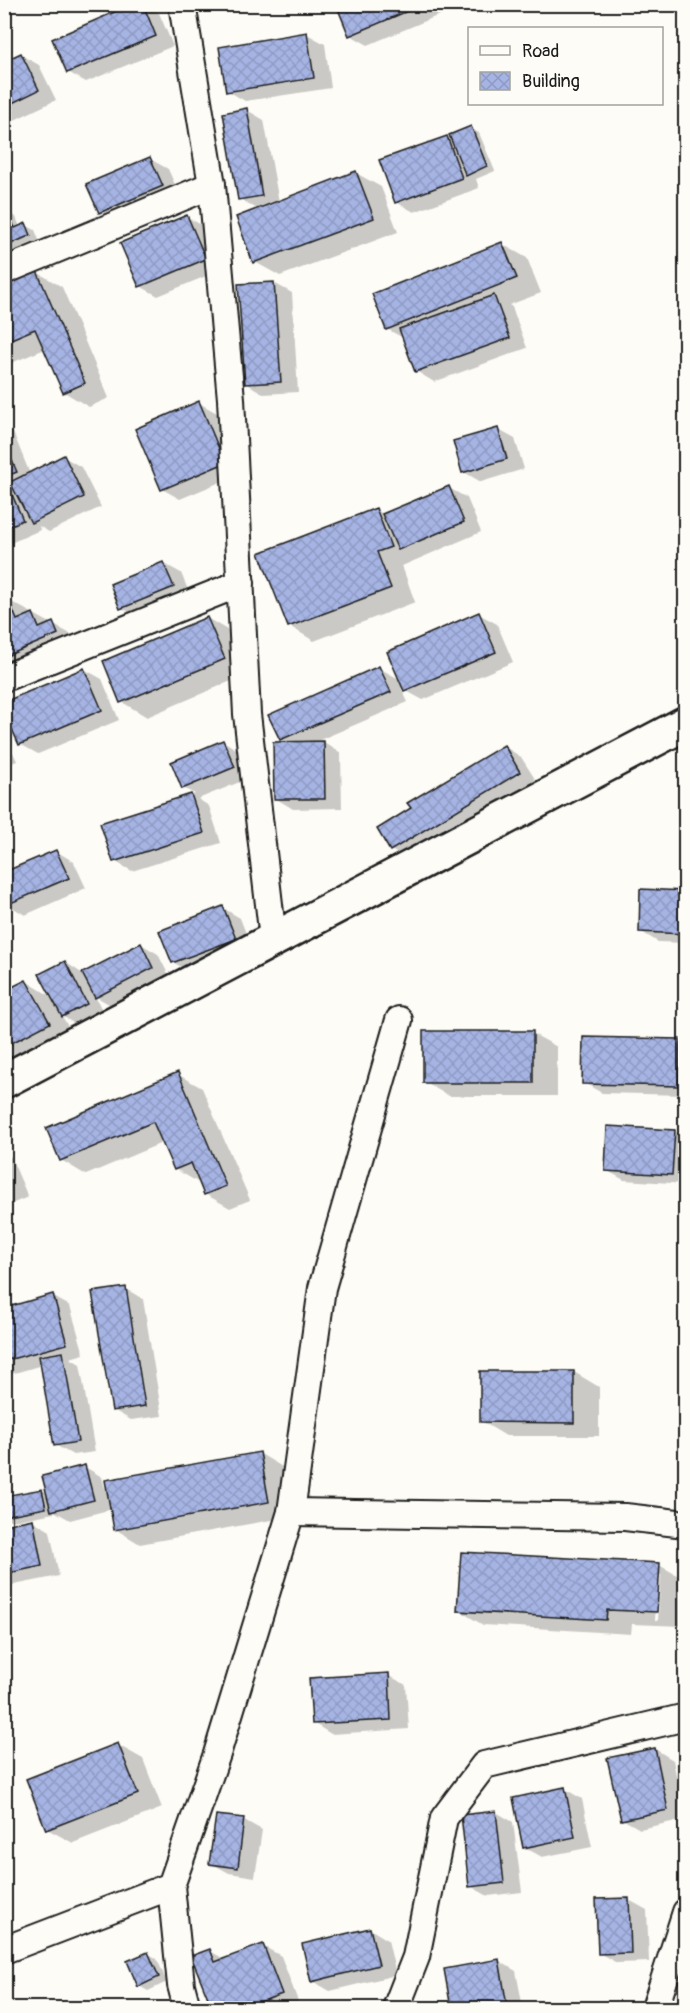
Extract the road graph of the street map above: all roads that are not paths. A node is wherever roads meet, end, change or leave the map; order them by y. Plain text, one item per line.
1 (182, 4) edge
2 (212, 185) junction
3 (4, 271) edge
4 (241, 583) junction
5 (4, 678) edge
6 (686, 723) edge
7 (273, 939) junction
8 (399, 1020) dead end
9 (4, 1081) edge
10 (291, 1512) junction
11 (686, 1524) edge
12 (686, 1717) edge
13 (171, 1886) junction
14 (686, 1912) edge
15 (4, 1950) edge
16 (187, 2008) edge
17 (396, 2008) edge
18 (655, 2008) edge

1 - 2 street
2 - 3 street
2 - 4 street
4 - 5 street
4 - 7 street
6 - 7 street
7 - 9 street
8 - 10 street
10 - 11 street
10 - 13 street
12 - 17 street
13 - 15 street
13 - 16 street
14 - 18 street

